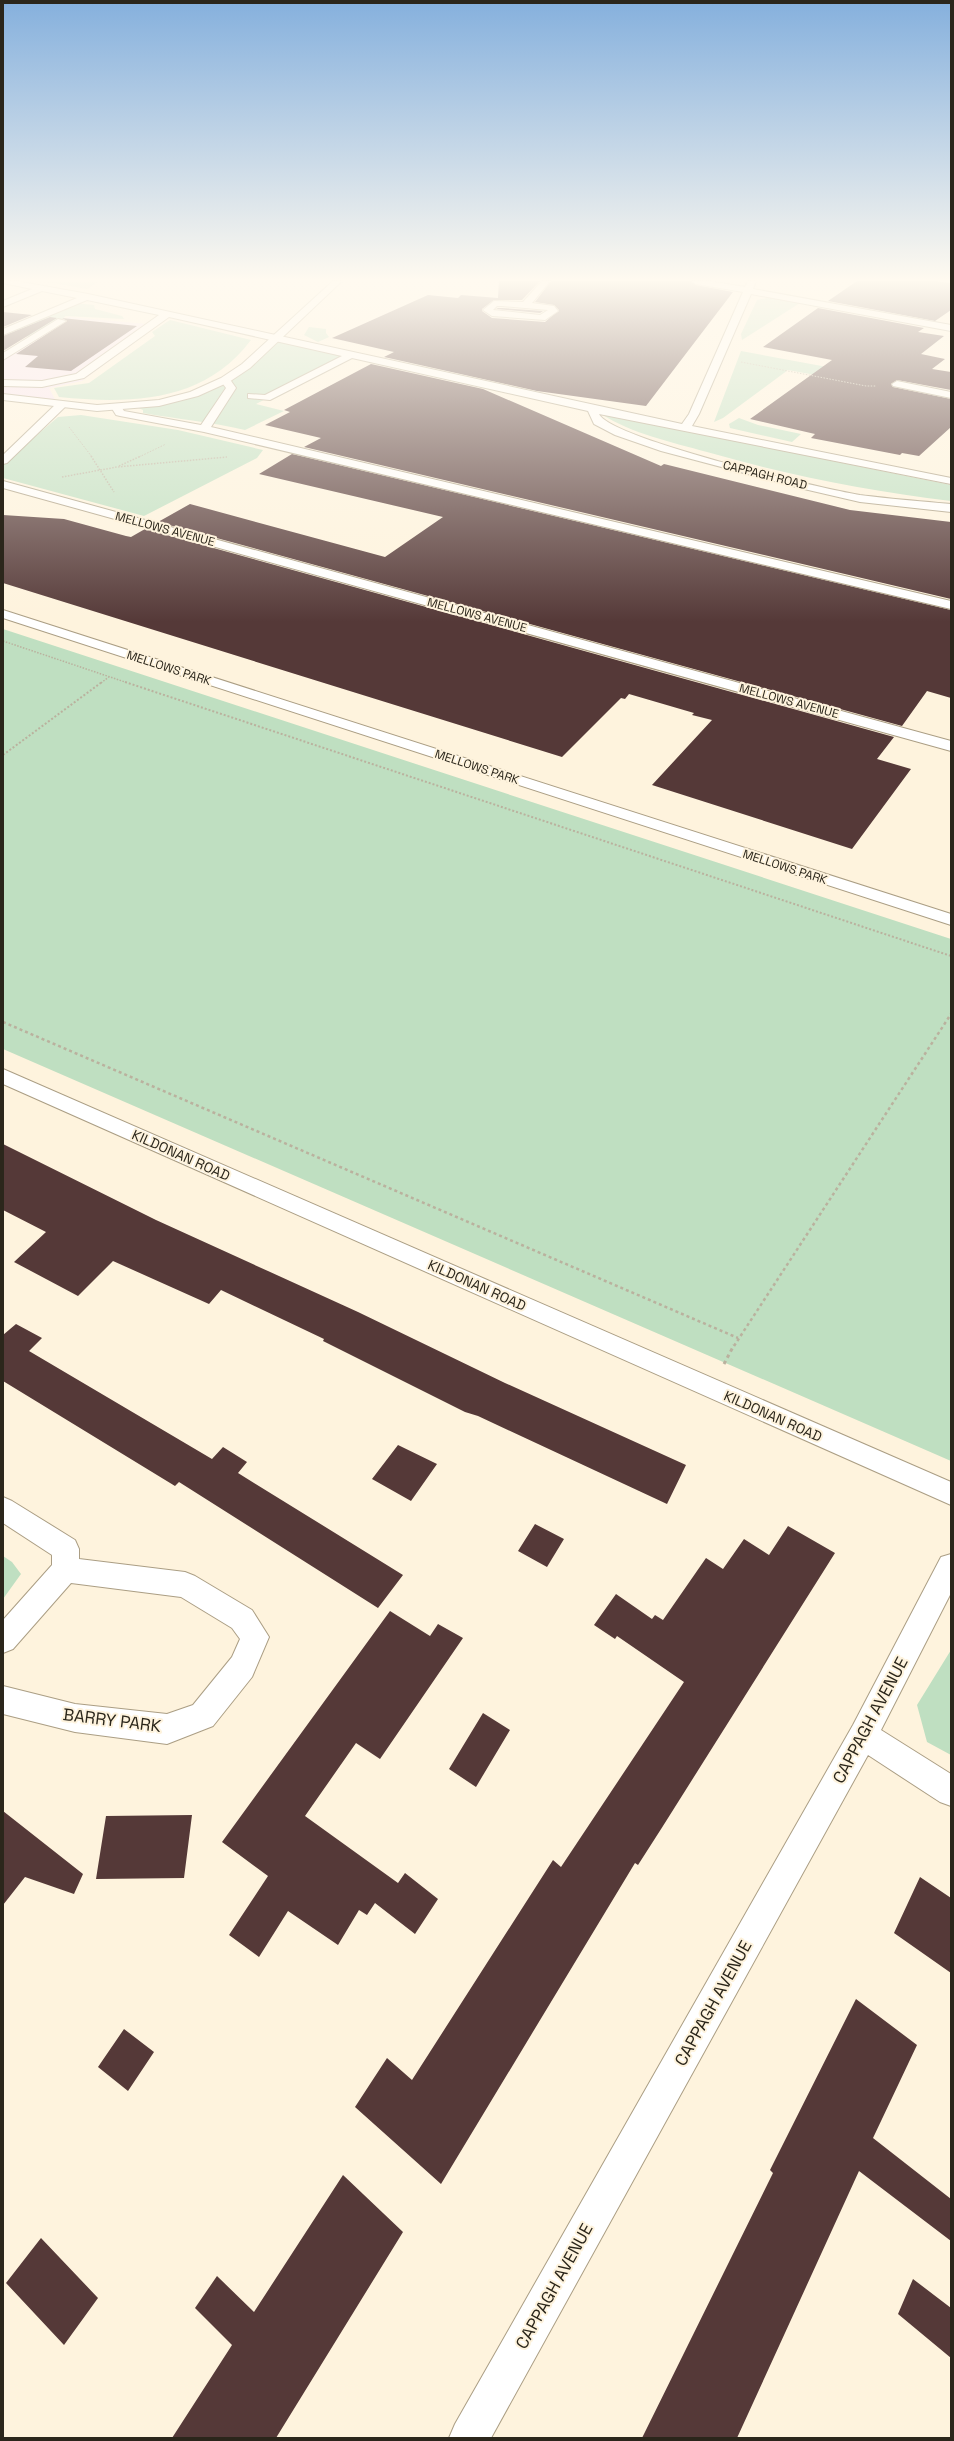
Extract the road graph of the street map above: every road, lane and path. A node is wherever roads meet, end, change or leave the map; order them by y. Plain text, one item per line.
1 (190, 395) edge
2 (226, 395) edge
3 (272, 395) edge
4 (527, 395) edge
5 (703, 395) edge
6 (252, 396) dead end
7 (3, 397) edge
8 (61, 405) junction
9 (116, 408) junction
10 (592, 409) junction
11 (48, 418) junction
12 (685, 428) junction
13 (204, 429) junction
14 (233, 457) dead end
15 (3, 461) edge
16 (117, 467) junction
17 (101, 470) junction
18 (60, 477) dead end
19 (951, 481) edge
20 (3, 484) edge
21 (951, 508) edge
22 (141, 522) junction
23 (951, 605) edge
24 (3, 614) edge
25 (3, 641) edge
26 (110, 676) junction
27 (951, 746) edge
28 (3, 755) edge
29 (951, 920) edge
30 (951, 956) edge
31 (951, 1014) edge
32 (3, 1022) edge
33 (3, 1076) edge
34 (738, 1338) junction
35 (711, 1388) junction
36 (951, 1494) edge
37 (3, 1509) edge
38 (951, 1566) edge
39 (65, 1570) junction
40 (3, 1640) edge
41 (3, 1700) edge
42 (863, 1735) junction
43 (951, 1791) edge
44 (469, 2438) edge

1 - 9 street
2 - 13 street
3 - 6 street
4 - 10 street, CAPPAGH ROAD
5 - 12 street
7 - 8 street
8 - 9 street
8 - 11 street
9 - 13 street
10 - 12 street, CAPPAGH ROAD
10 - 21 street, CAPPAGH ROAD
11 - 15 street
11 - 17 path
12 - 19 street, CAPPAGH ROAD
13 - 16 path
13 - 23 street
14 - 16 path
16 - 17 path
17 - 18 path
17 - 22 path
20 - 22 street, MELLOWS AVENUE
22 - 27 street, MELLOWS AVENUE
24 - 29 street, MELLOWS PARK
25 - 26 path
26 - 28 path
26 - 30 path
31 - 34 path
32 - 34 path
33 - 35 street, KILDONAN ROAD
34 - 35 path
35 - 36 street, KILDONAN ROAD
37 - 39 street
38 - 42 street, CAPPAGH AVENUE
39 - 40 street
39 - 41 street, BARRY PARK
42 - 43 street
42 - 44 street, CAPPAGH AVENUE

